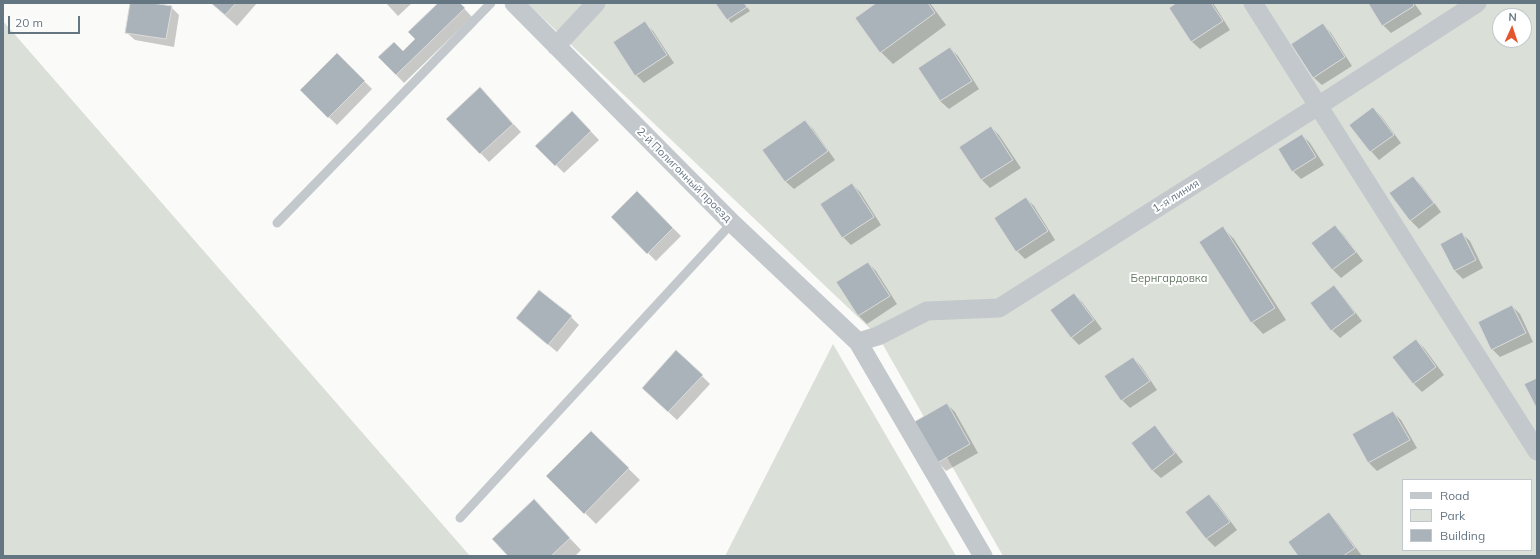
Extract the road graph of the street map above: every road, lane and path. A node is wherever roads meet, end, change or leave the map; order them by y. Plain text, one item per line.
1 (491, 3) edge
2 (514, 3) edge
3 (596, 3) edge
4 (1253, 3) edge
5 (1477, 3) edge
6 (556, 46) junction
7 (1318, 106) junction
8 (277, 222) dead end
9 (732, 224) junction
10 (858, 342) junction
11 (1537, 451) edge
12 (460, 518) dead end
13 (983, 556) edge

1 - 8 lane
2 - 6 street, 2-й Полигонный проезд
3 - 6 street
4 - 7 street
5 - 7 street, 1-я линия
6 - 9 street, 2-й Полигонный проезд
7 - 10 street, 1-я линия
7 - 11 street
9 - 10 street, 2-й Полигонный проезд
9 - 12 lane
10 - 13 street, 2-й Полигонный проезд

